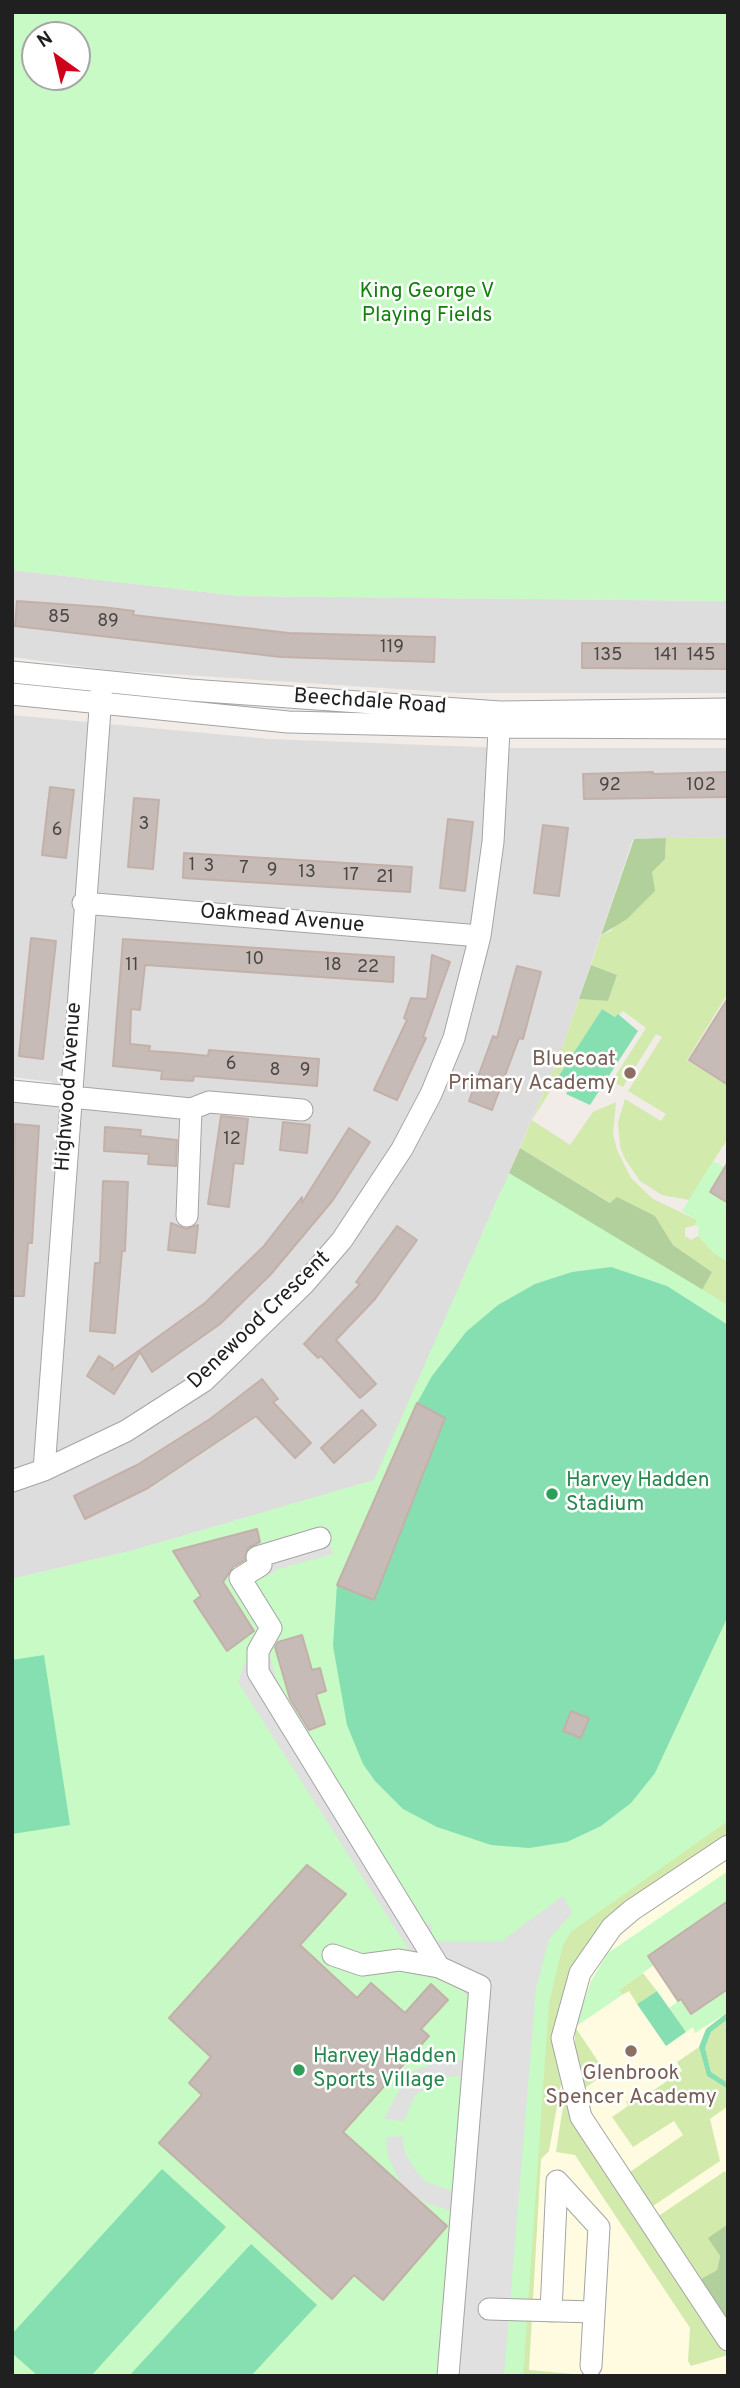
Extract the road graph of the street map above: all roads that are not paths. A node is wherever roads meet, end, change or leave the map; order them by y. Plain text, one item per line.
1 (12, 672) edge
2 (101, 693) junction
3 (12, 694) edge
4 (728, 709) edge
5 (499, 720) junction
6 (728, 728) edge
7 (83, 904) junction
8 (480, 936) junction
9 (12, 1091) edge
10 (69, 1098) junction
11 (191, 1109) junction
12 (302, 1110) dead end
13 (187, 1216) dead end
14 (44, 1470) junction
15 (12, 1481) edge
16 (320, 1538) dead end
17 (728, 1846) edge
18 (333, 1955) dead end
19 (439, 1967) junction
20 (489, 2309) dead end
21 (551, 2311) junction
22 (593, 2312) junction
23 (728, 2340) edge
24 (591, 2366) dead end
25 (448, 2376) edge

1 - 2 street, Beechdale Road
2 - 3 street, Beechdale Road
2 - 5 street, Beechdale Road
2 - 7 street, Highwood Avenue
4 - 5 street, Beechdale Road
5 - 6 street, Beechdale Road
5 - 8 street, Denewood Crescent
7 - 8 street, Oakmead Avenue
7 - 10 street, Highwood Avenue
8 - 14 street, Denewood Crescent
9 - 10 street
10 - 11 street
10 - 14 street, Highwood Avenue
11 - 12 street
11 - 13 street
14 - 15 street, Denewood Crescent
16 - 19 street
17 - 23 street
18 - 19 street
19 - 25 street
20 - 21 street
21 - 22 street
21 - 22 street
22 - 24 street

